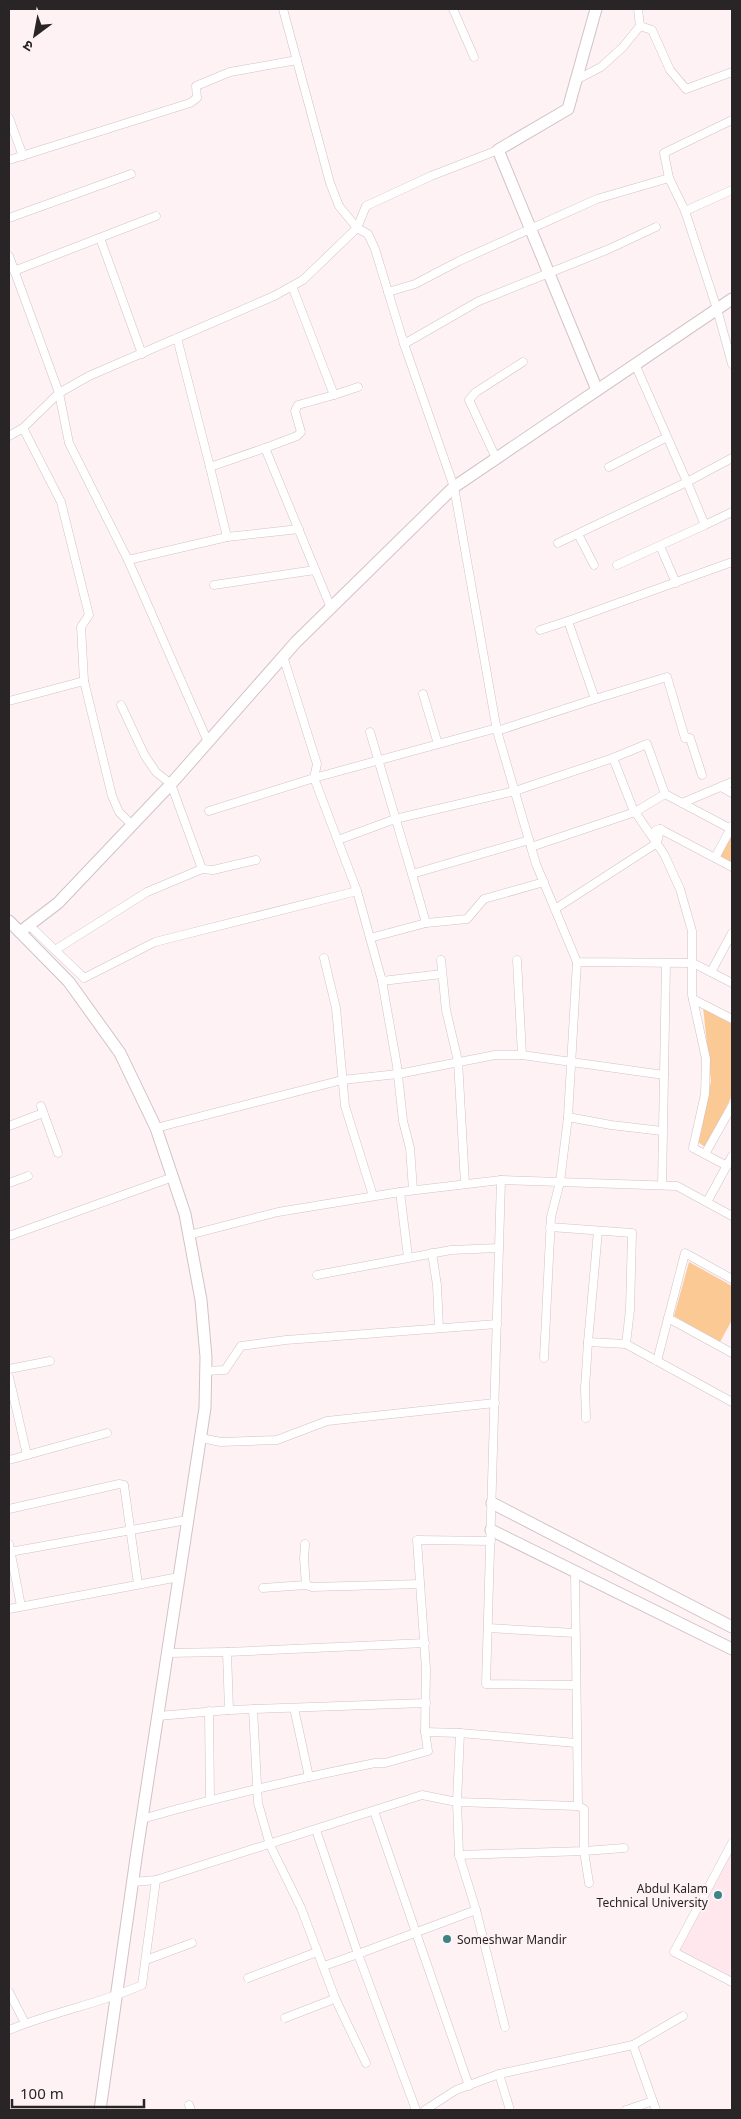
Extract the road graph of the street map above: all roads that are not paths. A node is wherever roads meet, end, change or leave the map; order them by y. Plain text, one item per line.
1 (283, 9) edge
2 (453, 9) edge
3 (596, 9) edge
4 (638, 9) edge
5 (640, 26) junction
6 (474, 57) dead end
7 (296, 60) junction
8 (732, 72) edge
9 (576, 80) junction
10 (9, 118) edge
11 (732, 120) edge
12 (498, 150) junction
13 (23, 156) junction
14 (9, 160) edge
15 (131, 174) dead end
16 (669, 178) junction
17 (732, 190) edge
18 (685, 211) junction
19 (156, 216) dead end
20 (9, 218) edge
21 (656, 227) dead end
22 (357, 228) junction
23 (531, 230) junction
24 (100, 238) junction
25 (9, 256) edge
26 (14, 271) junction
27 (548, 272) junction
28 (292, 286) junction
29 (388, 292) junction
30 (732, 299) edge
31 (717, 309) junction
32 (177, 338) junction
33 (404, 344) junction
34 (142, 354) junction
35 (523, 362) dead end
36 (635, 364) junction
37 (732, 364) edge
38 (358, 387) dead end
39 (597, 390) junction
40 (59, 393) junction
41 (334, 395) junction
42 (23, 428) junction
43 (9, 436) edge
44 (666, 437) junction
45 (265, 448) junction
46 (496, 458) junction
47 (732, 458) edge
48 (210, 467) junction
49 (609, 467) dead end
50 (687, 482) junction
51 (454, 487) junction
52 (732, 512) edge
53 (705, 525) junction
54 (299, 529) junction
55 (578, 534) junction
56 (227, 537) junction
57 (558, 543) dead end
58 (660, 546) junction
59 (128, 560) junction
60 (732, 562) edge
61 (594, 565) dead end
62 (616, 566) dead end
63 (315, 570) junction
64 (676, 583) junction
65 (214, 585) dead end
66 (331, 608) junction
67 (568, 621) junction
68 (540, 630) dead end
69 (283, 656) junction
70 (84, 681) junction
71 (423, 694) dead end
72 (595, 699) junction
73 (9, 701) edge
74 (120, 705) dead end
75 (497, 729) junction
76 (370, 732) dead end
77 (208, 742) junction
78 (438, 744) junction
79 (613, 758) junction
80 (377, 760) junction
81 (702, 775) dead end
82 (314, 778) junction
83 (732, 782) edge
84 (171, 784) junction
85 (721, 787) junction
86 (515, 792) junction
87 (732, 793) edge
88 (665, 794) junction
89 (682, 803) junction
90 (209, 811) dead end
91 (635, 812) junction
92 (395, 819) junction
93 (132, 825) junction
94 (731, 828) edge
95 (660, 829) junction
96 (649, 832) junction
97 (338, 840) junction
98 (656, 843) junction
99 (530, 844) junction
100 (715, 858) junction
101 (256, 860) dead end
102 (732, 867) edge
103 (202, 869) junction
104 (412, 874) junction
105 (544, 882) junction
106 (357, 891) junction
107 (555, 909) junction
108 (9, 921) edge
109 (426, 923) junction
110 (30, 925) junction
111 (20, 932) junction
112 (732, 933) edge
113 (370, 938) junction
114 (55, 950) junction
115 (324, 958) dead end
116 (440, 960) dead end
117 (517, 960) dead end
118 (577, 962) junction
119 (693, 963) junction
120 (666, 964) junction
121 (711, 972) junction
122 (442, 974) junction
123 (382, 981) junction
124 (732, 983) edge
125 (692, 998) junction
126 (732, 1019) edge
127 (522, 1055) junction
128 (458, 1061) junction
129 (571, 1062) junction
130 (398, 1074) junction
131 (664, 1075) junction
132 (342, 1080) junction
133 (732, 1106) edge
134 (568, 1117) junction
135 (9, 1126) edge
136 (156, 1128) junction
137 (662, 1131) junction
138 (58, 1153) dead end
139 (705, 1154) junction
140 (732, 1156) edge
141 (727, 1166) junction
142 (28, 1176) dead end
143 (173, 1177) junction
144 (501, 1180) junction
145 (560, 1182) junction
146 (9, 1183) edge
147 (465, 1184) junction
148 (662, 1186) junction
149 (413, 1190) junction
150 (400, 1192) junction
151 (373, 1196) junction
152 (707, 1202) junction
153 (732, 1216) edge
154 (550, 1227) junction
155 (598, 1230) junction
156 (10, 1233) edge
157 (189, 1235) junction
158 (499, 1248) junction
159 (432, 1253) junction
160 (408, 1256) junction
161 (317, 1275) dead end
162 (732, 1279) edge
163 (668, 1318) junction
164 (498, 1324) junction
165 (439, 1328) junction
166 (588, 1342) junction
167 (626, 1344) junction
168 (732, 1353) edge
169 (544, 1358) dead end
170 (50, 1361) dead end
171 (657, 1361) junction
172 (9, 1369) edge
173 (206, 1371) junction
174 (9, 1377) edge
175 (732, 1402) edge
176 (495, 1403) junction
177 (586, 1418) dead end
178 (107, 1432) dead end
179 (200, 1438) junction
180 (27, 1455) junction
181 (9, 1460) edge
182 (492, 1503) junction
183 (9, 1509) edge
184 (187, 1520) junction
185 (131, 1531) junction
186 (491, 1536) junction
187 (305, 1544) dead end
188 (10, 1548) edge
189 (575, 1571) junction
190 (179, 1577) junction
191 (138, 1584) junction
192 (420, 1584) junction
193 (306, 1585) junction
194 (264, 1588) dead end
195 (21, 1606) junction
196 (9, 1609) edge
197 (732, 1627) edge
198 (488, 1628) junction
199 (576, 1633) junction
200 (425, 1643) junction
201 (732, 1650) edge
202 (227, 1652) junction
203 (167, 1653) junction
204 (576, 1685) junction
205 (426, 1703) junction
206 (294, 1708) junction
207 (254, 1709) junction
208 (229, 1710) junction
209 (210, 1711) junction
210 (158, 1716) junction
211 (426, 1732) junction
212 (460, 1733) junction
213 (576, 1743) junction
214 (309, 1777) junction
215 (258, 1788) junction
216 (210, 1800) junction
217 (457, 1802) junction
218 (578, 1806) junction
219 (374, 1811) junction
220 (142, 1820) junction
221 (316, 1830) junction
222 (732, 1843) edge
223 (270, 1844) junction
224 (624, 1848) dead end
225 (584, 1851) junction
226 (459, 1855) junction
227 (156, 1880) junction
228 (133, 1882) junction
229 (589, 1883) dead end
230 (476, 1910) junction
231 (415, 1932) junction
232 (192, 1943) dead end
233 (317, 1952) junction
234 (358, 1954) junction
235 (146, 1960) junction
236 (324, 1966) junction
237 (248, 1978) dead end
238 (732, 1982) edge
239 (9, 1992) edge
240 (116, 1996) junction
241 (335, 1998) junction
242 (683, 2016) dead end
243 (285, 2018) dead end
244 (25, 2023) junction
245 (505, 2027) dead end
246 (9, 2030) edge
247 (633, 2045) junction
248 (366, 2063) dead end
249 (499, 2074) junction
250 (469, 2086) junction
251 (653, 2101) junction
252 (100, 2110) edge
253 (416, 2110) edge
254 (425, 2110) edge
255 (510, 2110) edge
256 (626, 2110) edge
257 (656, 2110) edge

1 - 7 street
2 - 6 street
3 - 9 street
4 - 5 street
5 - 8 street
5 - 9 street
7 - 13 street
7 - 22 street
9 - 12 street
10 - 13 street
11 - 16 street
12 - 22 street
12 - 23 street
13 - 14 street
15 - 20 street
16 - 18 street
16 - 23 street
17 - 18 street
18 - 31 street
19 - 24 street
21 - 27 street
22 - 28 street
22 - 29 street
23 - 27 street
23 - 29 street
24 - 26 street
24 - 34 street
25 - 26 street
26 - 40 street
27 - 33 street
27 - 39 street
28 - 32 street
28 - 41 street
29 - 33 street
30 - 31 street
31 - 36 street
31 - 37 street
32 - 34 street
32 - 48 street
33 - 51 street
34 - 40 street
35 - 46 street
36 - 39 street
36 - 44 street
38 - 41 street
39 - 46 street
40 - 42 street
40 - 59 street
41 - 45 street
42 - 43 street
42 - 70 street
44 - 49 street
44 - 50 street
45 - 48 street
45 - 54 street
46 - 51 street
47 - 50 street
48 - 56 street
50 - 53 street
50 - 55 street
51 - 66 street
51 - 75 street
52 - 53 street
53 - 58 street
54 - 56 street
54 - 63 street
55 - 57 street
55 - 61 street
56 - 59 street
58 - 62 street
58 - 64 street
59 - 77 street
60 - 64 street
63 - 65 street
63 - 66 street
64 - 67 street
66 - 69 street
67 - 68 street
67 - 72 street
69 - 77 street
69 - 82 street
70 - 73 street
70 - 93 street
71 - 78 street
72 - 75 street
72 - 81 street
74 - 84 street
75 - 78 street
75 - 86 street
76 - 80 street
77 - 84 street
78 - 80 street
79 - 86 street
79 - 88 street
79 - 91 street
80 - 82 street
80 - 92 street
82 - 90 street
82 - 97 street
83 - 85 street
84 - 93 street
84 - 103 street
85 - 87 street
85 - 89 street
86 - 92 street
86 - 99 street
88 - 89 street
88 - 91 street
89 - 94 street
91 - 96 street
91 - 99 street
92 - 97 street
92 - 104 street
93 - 110 street
94 - 100 street
95 - 96 street
95 - 98 street
95 - 100 street
96 - 98 street
97 - 106 street
98 - 107 street
98 - 119 street
99 - 104 street
99 - 105 street
100 - 102 street
101 - 103 street
103 - 114 street
104 - 109 street
105 - 107 street
105 - 109 street
106 - 113 street
106 - 114 street
107 - 118 street
108 - 111 street
109 - 113 street
110 - 111 street
110 - 114 street
111 - 136 street
112 - 121 street
113 - 123 street
115 - 132 street
116 - 122 street
117 - 127 street
118 - 120 street
118 - 129 street
119 - 120 street
119 - 121 street
119 - 125 street
120 - 131 street
121 - 124 street
122 - 123 street
122 - 128 street
123 - 130 street
125 - 126 street
125 - 139 street
127 - 128 street
127 - 129 street
128 - 130 street
128 - 147 street
129 - 131 street
129 - 134 street
130 - 132 street
130 - 149 street
131 - 137 street
132 - 136 street
132 - 151 street
133 - 139 street
134 - 137 street
134 - 145 street
135 - 138 street
136 - 143 street
137 - 148 street
139 - 141 street
140 - 141 street
141 - 152 street
142 - 146 street
143 - 156 street
143 - 157 street
144 - 145 street
144 - 147 street
144 - 158 street
145 - 148 street
145 - 154 street
147 - 149 street
148 - 152 street
149 - 150 street
150 - 151 street
150 - 160 street
151 - 157 street
152 - 153 street
154 - 155 street
154 - 169 street
155 - 166 street
155 - 167 street
157 - 173 street
158 - 159 street
158 - 164 street
159 - 160 street
159 - 165 street
160 - 161 street
162 - 163 street
163 - 168 street
163 - 171 street
164 - 165 street
164 - 176 street
165 - 173 street
166 - 167 street
166 - 177 street
167 - 171 street
170 - 172 street
171 - 175 street
173 - 179 street
174 - 180 street
176 - 179 street
176 - 182 street
178 - 180 street
179 - 184 street
180 - 181 street
182 - 186 street
182 - 197 street
183 - 185 street
184 - 185 street
184 - 190 street
185 - 188 street
185 - 191 street
186 - 189 street
186 - 192 street
186 - 198 street
187 - 193 street
188 - 195 street
189 - 199 street
189 - 201 street
190 - 191 street
190 - 203 street
191 - 195 street
192 - 193 street
192 - 200 street
193 - 194 street
195 - 196 street
198 - 199 street
198 - 204 street
199 - 204 street
200 - 202 street
200 - 205 street
202 - 203 street
202 - 208 street
203 - 210 street
204 - 213 street
205 - 206 street
205 - 211 street
206 - 207 street
206 - 214 street
207 - 208 street
207 - 215 street
208 - 209 street
209 - 210 street
209 - 216 street
210 - 220 street
211 - 212 street
211 - 214 street
212 - 213 street
212 - 217 street
213 - 218 street
214 - 215 street
215 - 216 street
215 - 223 street
216 - 220 street
217 - 218 street
217 - 219 street
217 - 226 street
218 - 225 street
219 - 221 street
219 - 231 street
220 - 228 street
221 - 223 street
221 - 234 street
222 - 238 street
223 - 227 street
223 - 233 street
224 - 225 street
225 - 226 street
225 - 229 street
226 - 230 street
227 - 228 street
227 - 235 street
228 - 240 street
230 - 231 street
230 - 245 street
231 - 234 street
231 - 250 street
232 - 235 street
233 - 236 street
233 - 237 street
234 - 236 street
234 - 253 street
235 - 240 street
236 - 241 street
239 - 244 street
240 - 244 street
240 - 252 street
241 - 243 street
241 - 248 street
242 - 247 street
244 - 246 street
247 - 249 street
247 - 251 street
249 - 250 street
249 - 255 street
250 - 254 street
251 - 256 street
251 - 257 street

